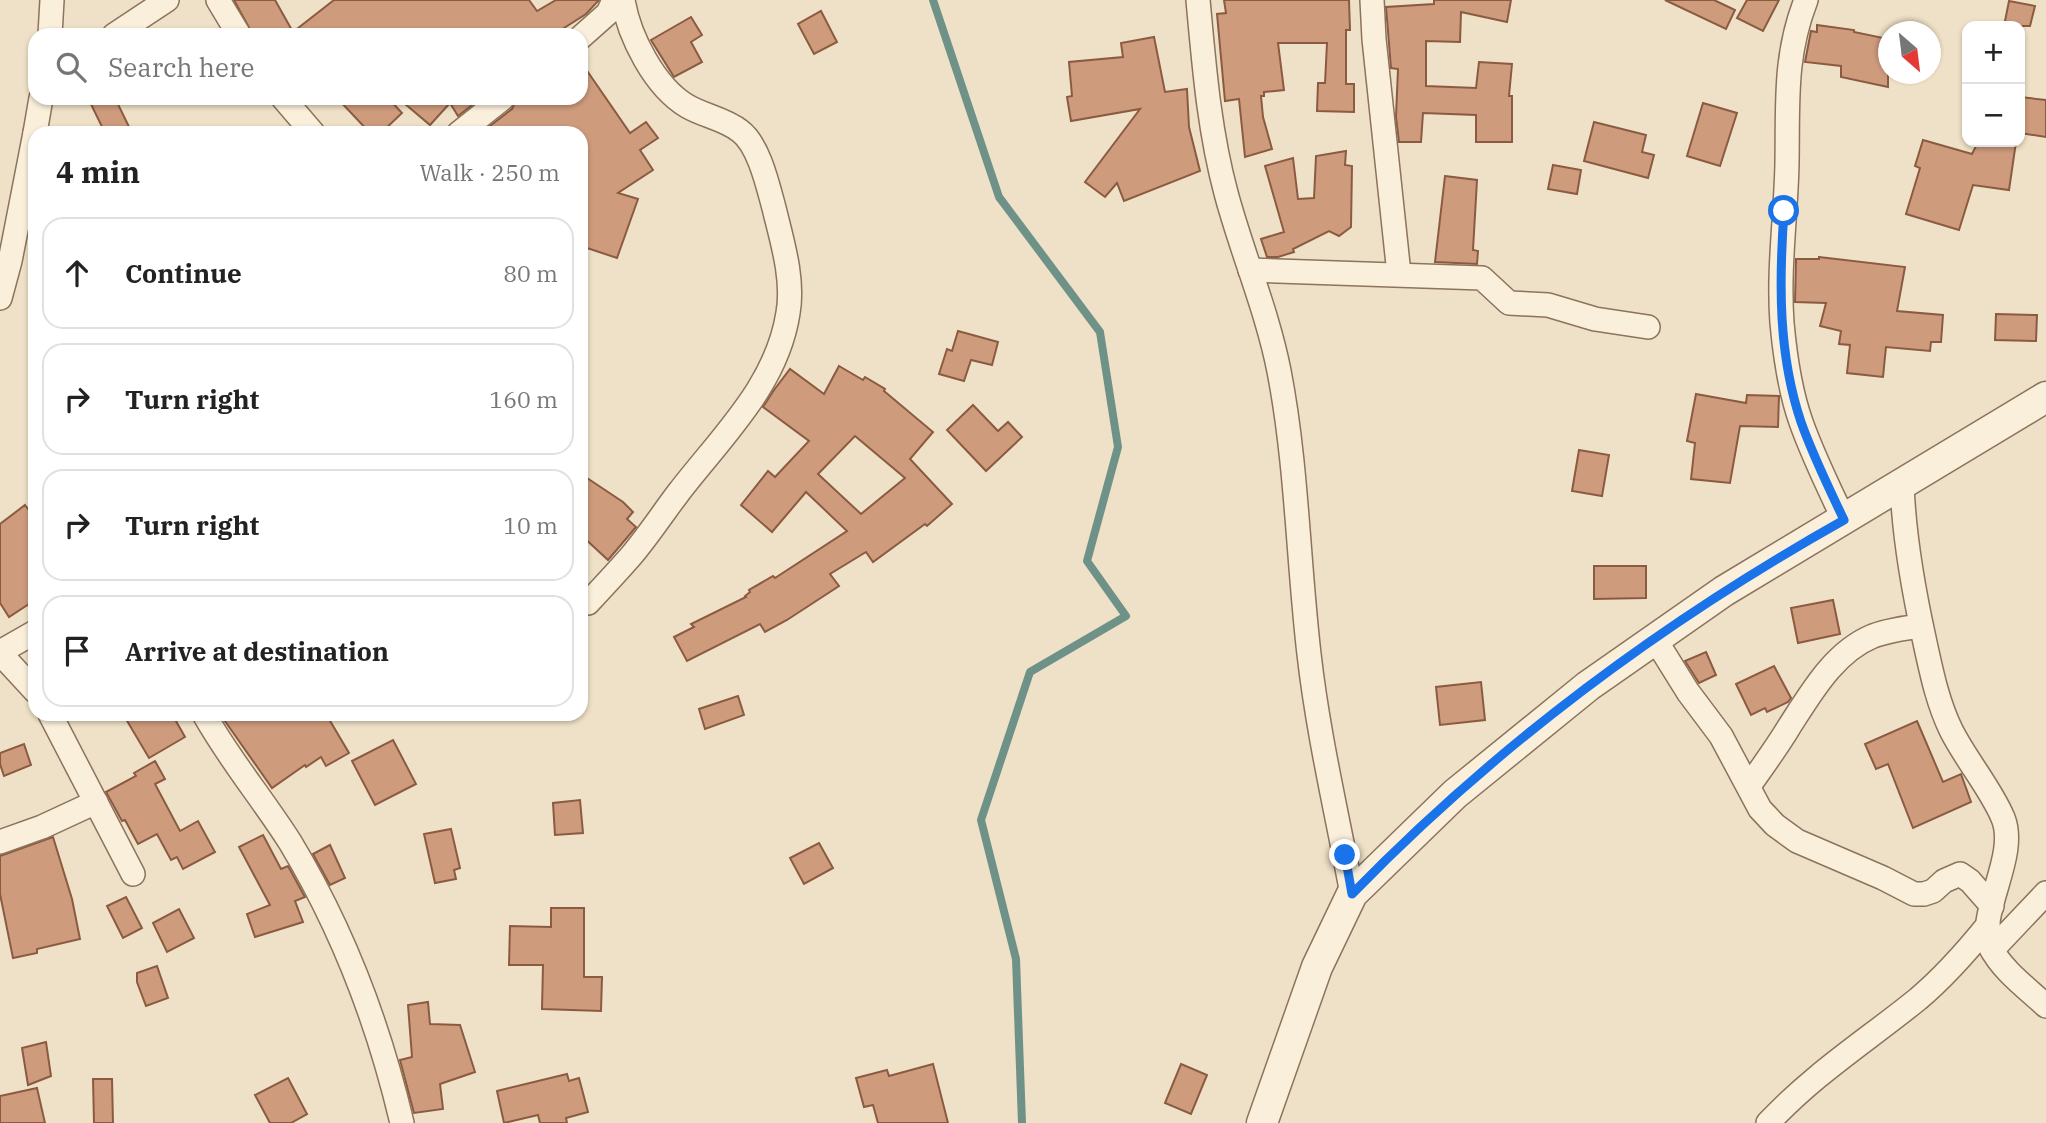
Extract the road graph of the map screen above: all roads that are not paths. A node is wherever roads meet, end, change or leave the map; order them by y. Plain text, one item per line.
1 (52, 0) edge
2 (167, 0) edge
3 (218, 0) edge
4 (614, 0) edge
5 (623, 0) edge
6 (1198, 0) edge
7 (1372, 0) edge
8 (1806, 0) edge
9 (50, 28) edge
10 (125, 28) edge
11 (235, 28) edge
12 (588, 31) edge
13 (40, 105) edge
14 (289, 105) edge
15 (494, 105) edge
16 (36, 126) edge
17 (307, 126) edge
18 (468, 126) edge
19 (28, 166) edge
20 (1250, 270) junction
21 (1399, 274) junction
22 (0, 298) edge
23 (1648, 327) dead end
24 (2046, 397) edge
25 (1902, 485) junction
26 (1844, 520) junction
27 (588, 603) dead end
28 (1921, 625) junction
29 (28, 636) edge
30 (1655, 639) junction
31 (0, 652) edge
32 (28, 683) edge
33 (54, 721) edge
34 (208, 721) edge
35 (1749, 786) junction
36 (96, 802) junction
37 (0, 842) edge
38 (133, 874) dead end
39 (2046, 893) edge
40 (1352, 894) junction
41 (1990, 916) junction
42 (1992, 950) junction
43 (2046, 1006) edge
44 (402, 1123) edge
45 (1262, 1123) edge
46 (1768, 1123) edge

1 - 9 street
2 - 10 street
3 - 11 street
4 - 12 street
5 - 27 street
6 - 20 street
7 - 21 street
8 - 26 street
13 - 16 street
14 - 17 street
15 - 18 street
19 - 22 street
20 - 21 street
20 - 40 street
21 - 23 street
24 - 25 street
25 - 26 street
25 - 28 street
26 - 30 street
28 - 35 street
28 - 41 street
29 - 31 street
30 - 35 street
30 - 40 street
31 - 32 street
33 - 36 street
34 - 44 street
35 - 41 street
36 - 37 street
36 - 38 street
39 - 42 street
40 - 45 street
41 - 42 street
41 - 46 street
42 - 43 street

